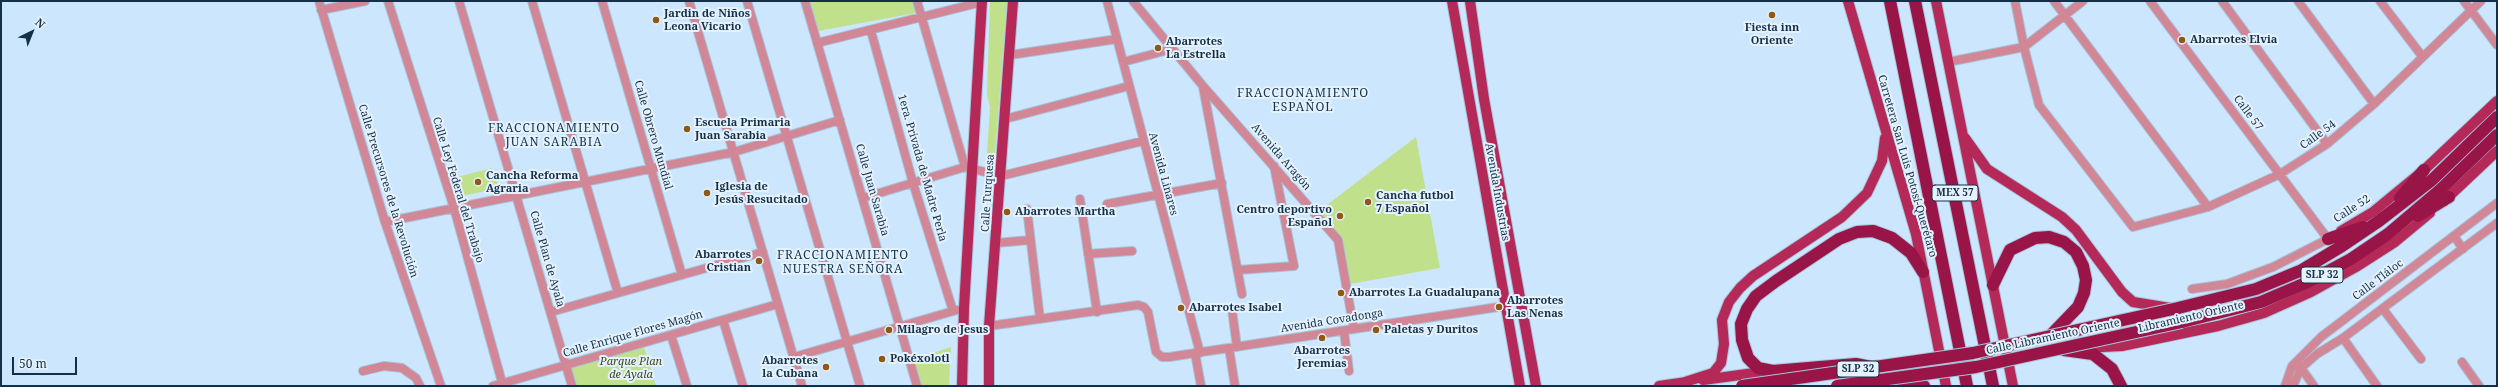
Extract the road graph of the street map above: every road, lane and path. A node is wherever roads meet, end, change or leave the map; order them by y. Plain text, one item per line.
1 (319, 1) edge
2 (365, 1) edge
3 (388, 1) edge
4 (459, 1) edge
5 (532, 1) edge
6 (602, 1) edge
7 (689, 1) edge
8 (747, 1) edge
9 (805, 1) edge
10 (918, 1) edge
11 (1013, 1) edge
12 (1107, 1) edge
13 (1133, 1) edge
14 (1848, 1) edge
15 (1890, 1) edge
16 (1915, 1) edge
17 (1936, 1) edge
18 (2016, 1) edge
19 (2054, 1) edge
20 (2083, 1) edge
21 (2222, 1) edge
22 (2298, 1) edge
23 (2380, 1) edge
24 (2464, 1) edge
25 (2481, 1) edge
26 (977, 2) edge
27 (2151, 2) edge
28 (1452, 5) edge
29 (1471, 5) edge
30 (321, 10) junction
31 (2471, 10) junction
32 (2065, 15) junction
33 (922, 17) junction
34 (871, 31) junction
35 (1117, 39) junction
36 (817, 43) junction
37 (2497, 45) edge
38 (2024, 47) junction
39 (1172, 49) junction
40 (1010, 55) junction
41 (2422, 56) junction
42 (1123, 62) junction
43 (1948, 62) junction
44 (1129, 86) junction
45 (1203, 86) junction
46 (1484, 99) junction
47 (2497, 101) edge
48 (1469, 102) junction
49 (2374, 104) junction
50 (2497, 117) edge
51 (1005, 119) junction
52 (840, 120) junction
53 (1885, 132) junction
54 (1963, 135) junction
55 (2497, 135) edge
56 (787, 136) junction
57 (1143, 141) junction
58 (2327, 144) junction
59 (2497, 151) edge
60 (734, 152) junction
61 (1274, 165) junction
62 (969, 167) junction
63 (652, 169) junction
64 (2280, 174) junction
65 (2428, 175) junction
66 (1001, 176) junction
67 (586, 182) junction
68 (914, 183) junction
69 (1222, 183) junction
70 (2445, 193) junction
71 (1157, 194) junction
72 (517, 196) junction
73 (863, 198) junction
74 (1080, 199) dead end
75 (2497, 203) edge
76 (1107, 204) dead end
77 (454, 208) junction
78 (2208, 208) junction
79 (1027, 209) dead end
80 (2379, 221) junction
81 (385, 222) junction
82 (2497, 223) edge
83 (2454, 236) junction
84 (2328, 239) junction
85 (1030, 240) junction
86 (996, 242) junction
87 (2463, 249) junction
88 (1132, 251) dead end
89 (763, 252) junction
90 (1088, 254) junction
91 (1238, 270) junction
92 (1923, 272) junction
93 (2405, 273) junction
94 (682, 275) junction
95 (1993, 285) junction
96 (2415, 285) junction
97 (2192, 289) dead end
98 (618, 293) junction
99 (1242, 294) dead end
100 (778, 304) junction
101 (1505, 306) junction
102 (964, 308) junction
103 (2178, 308) junction
104 (2383, 308) junction
105 (1232, 310) dead end
106 (953, 311) junction
107 (551, 312) junction
108 (1097, 312) junction
109 (1040, 319) junction
110 (723, 320) junction
111 (2182, 322) joint
112 (900, 326) junction
113 (990, 326) junction
114 (1354, 329) junction
115 (1344, 330) junction
116 (671, 335) junction
117 (2051, 335) junction
118 (2343, 338) junction
119 (847, 342) junction
120 (1237, 347) junction
121 (1229, 348) junction
122 (2053, 350) junction
123 (1198, 353) junction
124 (794, 358) junction
125 (2421, 359) dead end
126 (2462, 362) dead end
127 (566, 365) junction
128 (2292, 366) junction
129 (1870, 367) junction
130 (2301, 368) junction
131 (363, 371) dead end
132 (1349, 371) dead end
133 (1773, 371) junction
134 (1890, 378) junction
135 (1682, 383) junction
136 (502, 385) edge
137 (1519, 385) edge
138 (420, 386) edge
139 (441, 386) edge
140 (493, 386) edge
141 (572, 386) edge
142 (687, 386) edge
143 (743, 386) edge
144 (802, 386) edge
145 (860, 386) edge
146 (917, 386) edge
147 (962, 386) edge
148 (989, 386) edge
149 (1201, 386) edge
150 (1235, 386) edge
151 (1538, 386) edge
152 (1659, 386) edge
153 (1742, 386) edge
154 (1837, 386) edge
155 (1924, 386) edge
156 (1946, 386) edge
157 (1968, 386) edge
158 (1993, 386) edge
159 (2012, 386) edge
160 (2121, 386) edge
161 (2285, 386) edge
162 (2293, 386) edge
163 (2314, 386) edge
164 (2377, 386) edge
165 (2479, 386) edge

1 - 30 street, Calle Precursores de la Revolución
2 - 30 street
3 - 77 street, Calle Ley Federal del Trabajo
4 - 72 street, Calle Plan de Ayala
5 - 67 street
6 - 63 street, Calle Obrero Mundial
7 - 60 street
8 - 56 street
9 - 36 street, Calle Juan Sarabia
10 - 33 street
11 - 40 main road, Calle Turquesa
12 - 35 street, Avenida Linares
13 - 39 street, Avenida Aragón
14 - 53 main road, Carretera San Luis Potosí-Querétaro
15 - 157 highway, MEX 57
16 - 158 highway, MEX 57
17 - 43 main road
18 - 38 street
19 - 32 street
20 - 32 street
21 - 58 street
22 - 49 street
23 - 41 street
24 - 31 street
25 - 31 street, Calle 54
26 - 33 street
26 - 62 main road, Calle Turquesa
27 - 64 street, Calle 57
28 - 29 main road
28 - 48 main road, Avenida Industrias
29 - 46 main road, Avenida Industrias
30 - 81 street, Calle Precursores de la Revolución
31 - 37 street
31 - 41 street, Calle 54
32 - 38 street
32 - 78 street
33 - 34 street
33 - 62 street
34 - 36 street
34 - 68 street, 1era. Privada de Madre Perla
35 - 40 street
35 - 42 street, Avenida Linares
36 - 52 street, Calle Juan Sarabia
38 - 43 street
38 - 78 street, Calle 54
39 - 42 street
39 - 45 street, Avenida Aragón
40 - 51 main road, Calle Turquesa
41 - 49 street, Calle 54
42 - 44 street, Avenida Linares
43 - 54 main road
44 - 51 street
44 - 57 street, Avenida Linares
45 - 61 street, Avenida Aragón
45 - 69 street
46 - 48 main road
46 - 151 main road, Avenida Industrias
47 - 65 main road, Calle 52
48 - 101 main road, Avenida Industrias
49 - 58 street, Calle 54
50 - 65 highway, Libramiento Oriente / SLP 32
51 - 66 main road, Calle Turquesa
52 - 56 street
52 - 73 street, Calle Juan Sarabia
53 - 92 main road, Carretera San Luis Potosí-Querétaro
53 - 135 main road
54 - 95 main road
54 - 103 main road
55 - 70 highway, Libramiento Oriente / SLP 32
56 - 60 street
56 - 119 street
57 - 66 street
57 - 71 street, Avenida Linares
58 - 64 street, Calle 54
59 - 70 main road, Libramiento Oriente
60 - 63 street
60 - 89 street
61 - 91 street
61 - 114 street, Avenida Aragón
62 - 66 street
62 - 68 street
62 - 102 main road, Calle Turquesa
63 - 67 street
63 - 94 street, Calle Obrero Mundial
64 - 78 street, Calle 54
64 - 84 street, Calle 57
65 - 80 highway, Libramiento Oriente / SLP 32
65 - 84 main road, Calle 52
66 - 86 main road, Calle Turquesa
67 - 72 street
67 - 98 street
68 - 73 street
68 - 106 street, 1era. Privada de Madre Perla
69 - 71 street
69 - 91 street
70 - 111 highway, Libramiento Oriente / SLP 32
70 - 122 main road, Libramiento Oriente
71 - 76 street
71 - 123 street, Avenida Linares
72 - 77 street
72 - 107 street, Calle Plan de Ayala
73 - 112 street, Calle Juan Sarabia
74 - 90 street
75 - 83 street, Calle Tláloc
77 - 81 street
77 - 136 street, Calle Ley Federal del Trabajo
79 - 85 street
80 - 84 highway
80 - 103 highway, Libramiento Oriente / SLP 32
81 - 139 street, Calle Precursores de la Revolución
82 - 87 street
83 - 87 street
83 - 93 street, Calle Tláloc
84 - 97 street, Calle 52
85 - 86 street
85 - 109 street
86 - 113 main road, Calle Turquesa
87 - 96 street
88 - 90 street
89 - 94 street
89 - 100 street
90 - 108 street
91 - 99 street
92 - 133 highway
92 - 156 main road, Carretera San Luis Potosí-Querétaro
93 - 96 street
93 - 128 street, Calle Tláloc
94 - 98 street
95 - 117 highway
95 - 159 main road
96 - 104 street
98 - 107 street
100 - 110 street, Calle Enrique Flores Magón
100 - 124 street
101 - 114 street, Avenida Covadonga
101 - 137 main road, Avenida Industrias
102 - 106 street
102 - 147 main road, Calle Turquesa
103 - 117 highway, Calle Libramiento Oriente / SLP 32, bridge
104 - 118 street
104 - 125 street
105 - 120 street
106 - 112 street
107 - 127 street, Calle Plan de Ayala
108 - 109 street
108 - 123 street, Avenida Covadonga
109 - 113 street
110 - 116 street, Calle Enrique Flores Magón
110 - 143 street
111 - 122 highway, Calle Libramiento Oriente / SLP 32, bridge
112 - 119 street
112 - 146 street, Calle Juan Sarabia
113 - 148 main road, Calle Turquesa
114 - 115 street, Avenida Covadonga
115 - 120 street, Avenida Covadonga
115 - 132 street
116 - 127 street, Calle Enrique Flores Magón
116 - 142 street
117 - 129 highway, Calle Libramiento Oriente / SLP 32, bridge
118 - 130 street
118 - 164 street
119 - 124 street
119 - 145 street
120 - 121 street, Avenida Covadonga
121 - 123 street, Avenida Covadonga
121 - 150 street
122 - 134 highway, Calle Libramiento Oriente / SLP 32, bridge
122 - 160 highway, bridge
123 - 149 street, Avenida Linares
124 - 144 street
126 - 165 street
127 - 136 street, Calle Enrique Flores Magón
127 - 141 street, Calle Plan de Ayala
128 - 130 street
128 - 161 street, Calle Tláloc
129 - 133 highway
129 - 153 highway, SLP 32, bridge
130 - 162 street
130 - 163 street
131 - 138 street
133 - 135 main road
134 - 154 highway, SLP 32, bridge
134 - 155 highway, SLP 32, bridge
135 - 152 main road
136 - 140 street, Calle Enrique Flores Magón

